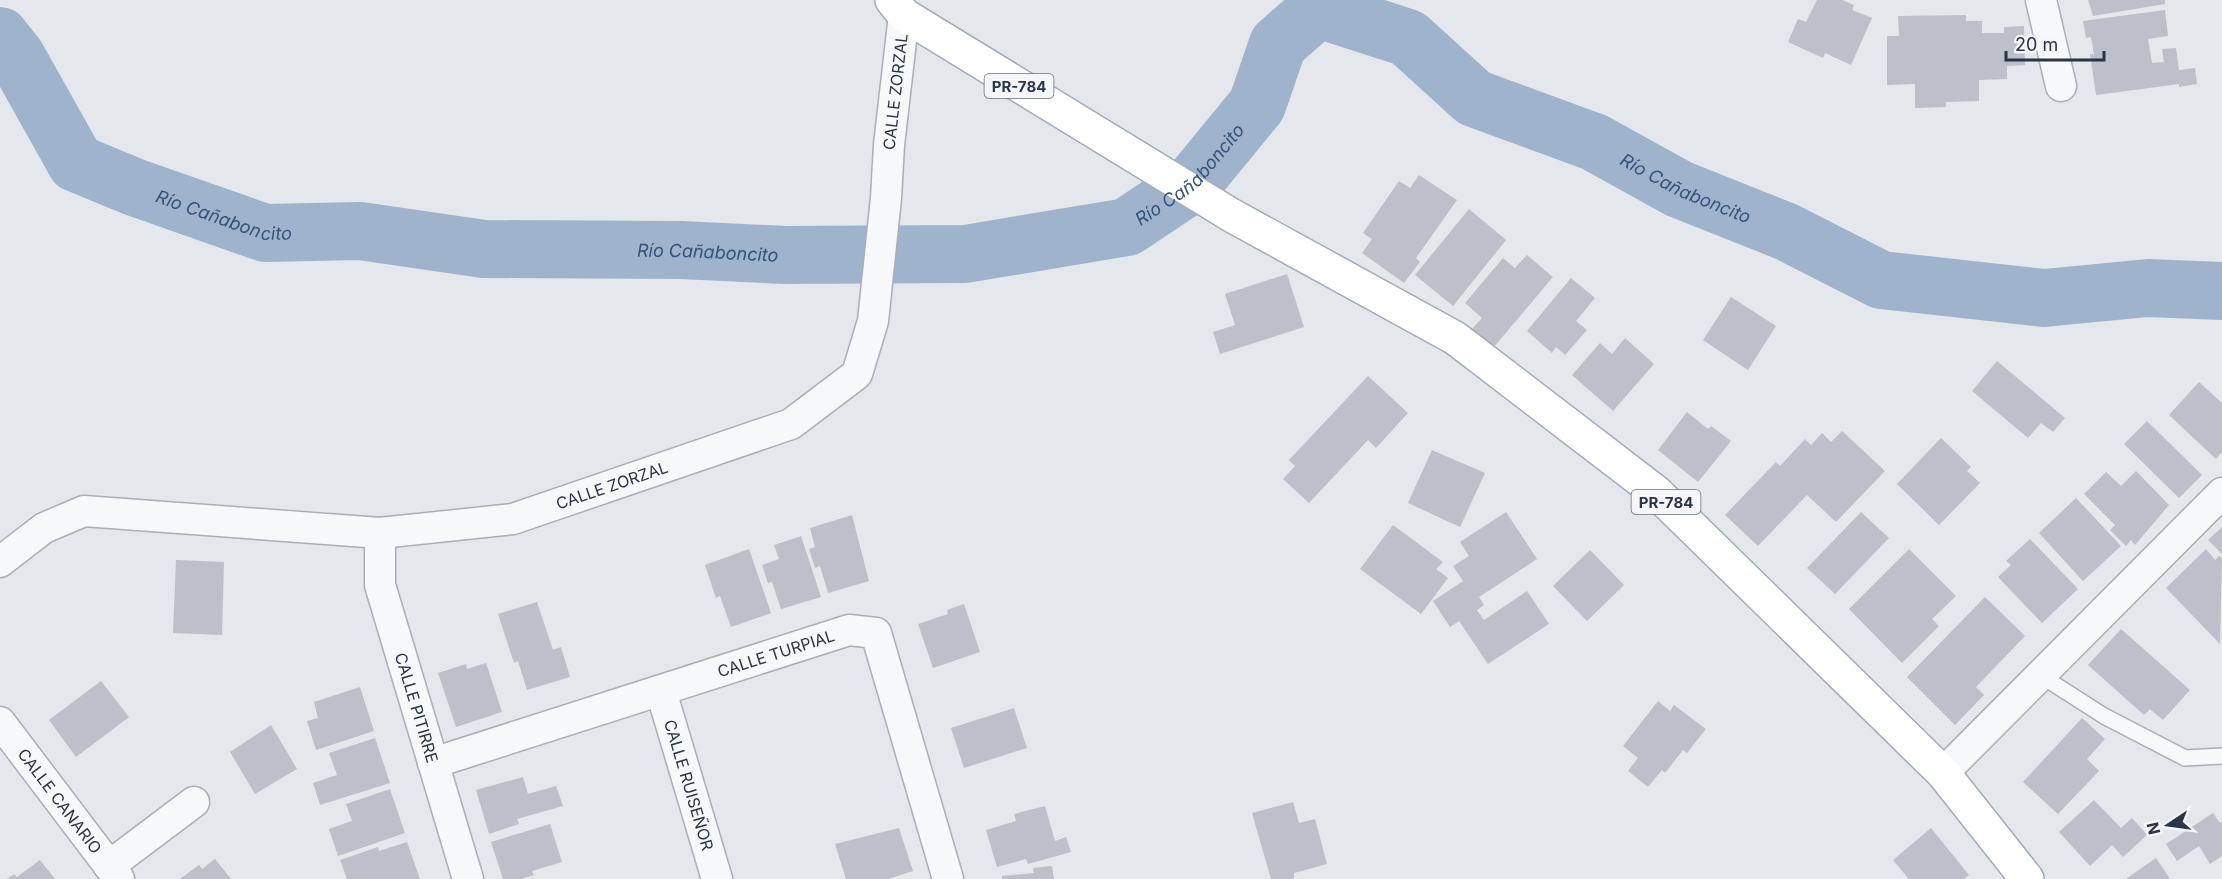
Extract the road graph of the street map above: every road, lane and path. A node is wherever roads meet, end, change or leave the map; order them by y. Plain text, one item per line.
1 (2041, 0) edge
2 (898, 7) edge
3 (2061, 86) dead end
4 (2222, 493) edge
5 (380, 533) junction
6 (0, 562) edge
7 (2040, 675) junction
8 (661, 690) junction
9 (0, 722) edge
10 (2222, 756) edge
11 (432, 763) junction
12 (1943, 773) junction
13 (194, 802) dead end
14 (114, 873) edge
15 (468, 879) edge
16 (717, 879) edge
17 (948, 879) edge
18 (2027, 879) edge

1 - 3 street
2 - 5 street, CALLE ZORZAL
2 - 12 main road, PR-784 / PR-784
4 - 7 street
5 - 6 street, CALLE ZORZAL
5 - 11 street, CALLE PITIRRE
7 - 10 lane
7 - 12 street
8 - 11 street, CALLE TURPIAL
8 - 16 street, CALLE RUISEÑOR
8 - 17 street, CALLE TURPIAL
9 - 14 street, CALLE CANARIO
11 - 15 street, CALLE PITIRRE
12 - 18 main road, PR-784 / PR-784
13 - 14 street

